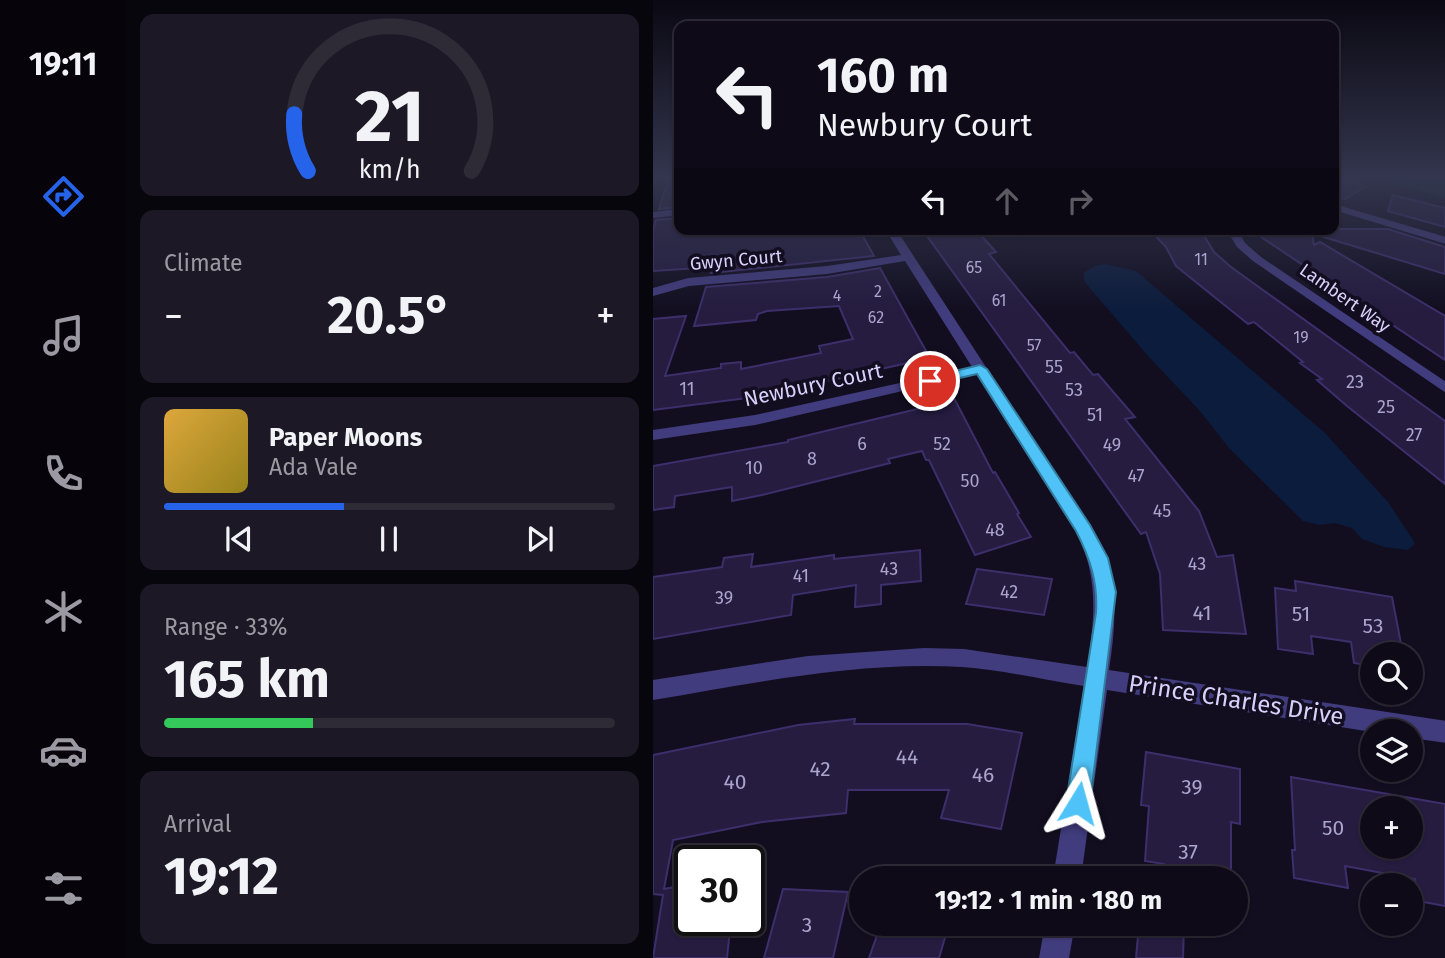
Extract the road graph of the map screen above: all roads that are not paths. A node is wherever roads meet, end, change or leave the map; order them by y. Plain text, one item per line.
1 (1383, 222) edge
2 (894, 235) edge
3 (1235, 235) edge
4 (1445, 240) edge
5 (907, 257) junction
6 (653, 292) edge
7 (980, 369) junction
8 (1445, 389) edge
9 (653, 435) edge
10 (1096, 678) junction
11 (653, 690) edge
12 (1445, 732) edge
13 (1069, 866) edge
14 (1058, 936) edge
15 (1054, 958) edge

1 - 4 street
2 - 5 street
3 - 8 street, Lambert Way
5 - 6 street, Gwyn Court
5 - 7 street
7 - 9 street, Newbury Court
7 - 10 street
10 - 11 street, Prince Charles Drive
10 - 12 street, Prince Charles Drive
10 - 13 street
14 - 15 street

